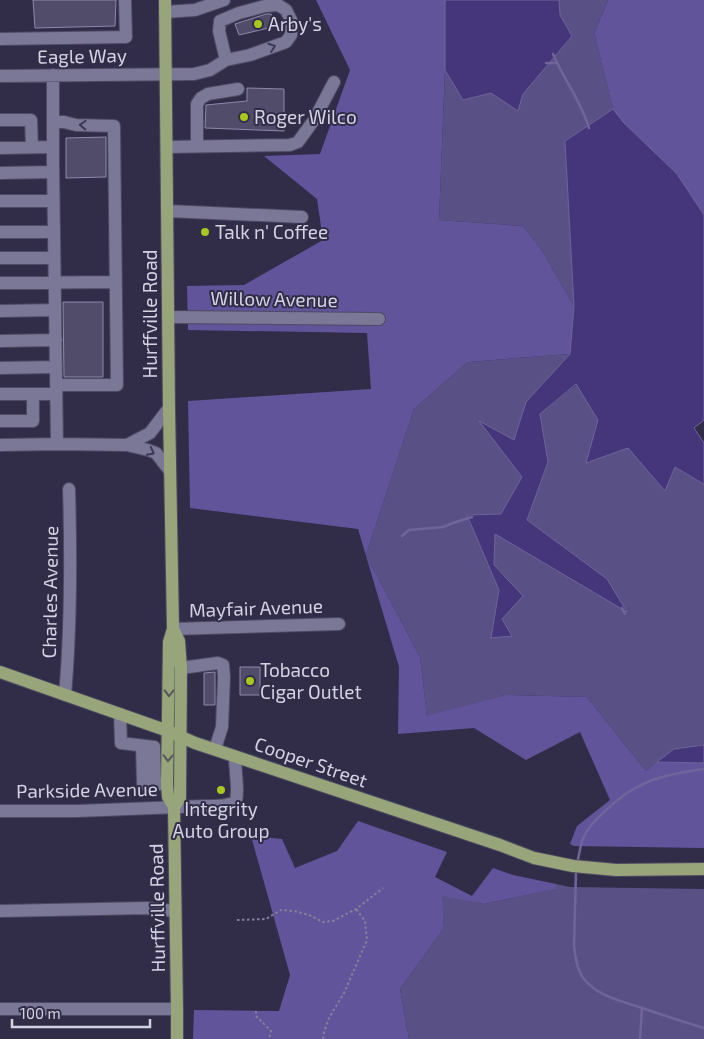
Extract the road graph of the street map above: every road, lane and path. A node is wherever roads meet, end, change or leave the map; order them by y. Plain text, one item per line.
1 (125, 0) edge
2 (224, 0) edge
3 (165, 6) edge
4 (0, 39) edge
5 (226, 60) junction
6 (165, 74) junction
7 (53, 75) junction
8 (0, 76) edge
9 (334, 82) dead end
10 (238, 89) dead end
11 (0, 120) edge
12 (53, 122) junction
13 (197, 146) junction
14 (32, 147) junction
15 (53, 147) junction
16 (167, 147) junction
17 (0, 148) edge
18 (53, 172) junction
19 (0, 173) edge
20 (0, 201) edge
21 (54, 201) junction
22 (168, 211) junction
23 (302, 217) dead end
24 (0, 232) edge
25 (54, 232) junction
26 (0, 258) edge
27 (54, 258) junction
28 (116, 282) junction
29 (0, 283) edge
30 (54, 283) junction
31 (55, 310) junction
32 (0, 311) edge
33 (169, 317) junction
34 (379, 319) dead end
35 (56, 340) junction
36 (0, 341) edge
37 (56, 367) junction
38 (0, 368) edge
39 (56, 390) junction
40 (0, 394) edge
41 (33, 394) junction
42 (170, 408) junction
43 (0, 421) edge
44 (57, 444) junction
45 (0, 445) edge
46 (127, 445) junction
47 (170, 471) junction
48 (69, 489) dead end
49 (339, 624) dead end
50 (173, 629) junction
51 (181, 668) junction
52 (0, 672) edge
53 (65, 695) junction
54 (120, 714) junction
55 (168, 731) junction
56 (180, 737) junction
57 (215, 750) junction
58 (236, 757) junction
59 (161, 784) junction
60 (174, 807) junction
61 (0, 811) edge
62 (704, 869) edge
63 (383, 888) dead end
64 (356, 909) junction
65 (0, 911) edge
66 (176, 911) junction
67 (237, 920) dead end
68 (0, 1009) edge
69 (177, 1009) junction
70 (256, 1011) dead end
71 (177, 1039) edge
72 (268, 1039) edge
73 (323, 1039) edge

1 - 4 street
2 - 3 street
3 - 6 main road, Hurffville Road
5 -> 5 street, Eagle Way
5 - 6 street, Eagle Way
6 - 7 street, Eagle Way
6 - 16 main road, Hurffville Road
7 - 8 street, Eagle Way
7 - 12 street
9 - 13 street
10 - 13 street
11 - 14 street
12 - 15 street
28 -> 12 street
13 - 16 street
14 - 15 street
14 - 17 street
15 - 18 street
16 - 22 main road, Hurffville Road
18 - 19 street
18 - 21 street
20 - 21 street
21 - 25 street
22 - 23 street
22 - 33 main road, Hurffville Road
24 - 25 street
25 - 27 street
26 - 27 street
27 - 30 street
28 - 30 street
28 - 39 street
29 - 30 street
30 - 31 street
31 - 32 street
31 - 35 street
33 - 34 street, Willow Avenue
33 - 42 main road, Hurffville Road
35 - 36 street
35 - 37 street
37 - 38 street
37 - 39 street
39 - 41 street
39 - 44 street
40 - 41 street
41 - 43 street
42 - 46 street
42 - 47 main road, Hurffville Road
44 - 45 street
44 - 46 street
46 -> 47 street
47 - 50 main road, Hurffville Road
48 - 53 street, Charles Avenue
49 - 50 street, Mayfair Avenue
50 - 51 main road, Hurffville Road
50 -> 55 main road, Hurffville Road
51 - 56 main road, Hurffville Road
51 - 57 street
52 - 53 main road, Cooper Street
53 - 54 main road, Cooper Street
54 - 55 main road, Cooper Street
54 - 59 street
55 - 56 main road, Cooper Street
55 -> 59 main road, Hurffville Road
56 - 57 main road, Cooper Street
56 - 60 main road, Hurffville Road
57 - 58 main road, Cooper Street
58 - 60 street, Parkside Avenue
58 - 62 main road, Cooper Street
59 - 60 main road, Hurffville Road
60 - 61 street, Parkside Avenue
60 - 66 main road, Hurffville Road
63 - 64 path
64 - 67 path
64 - 73 path
65 - 66 street
66 - 69 main road, Hurffville Road
68 - 69 street
69 - 71 main road, Hurffville Road
70 - 72 path

